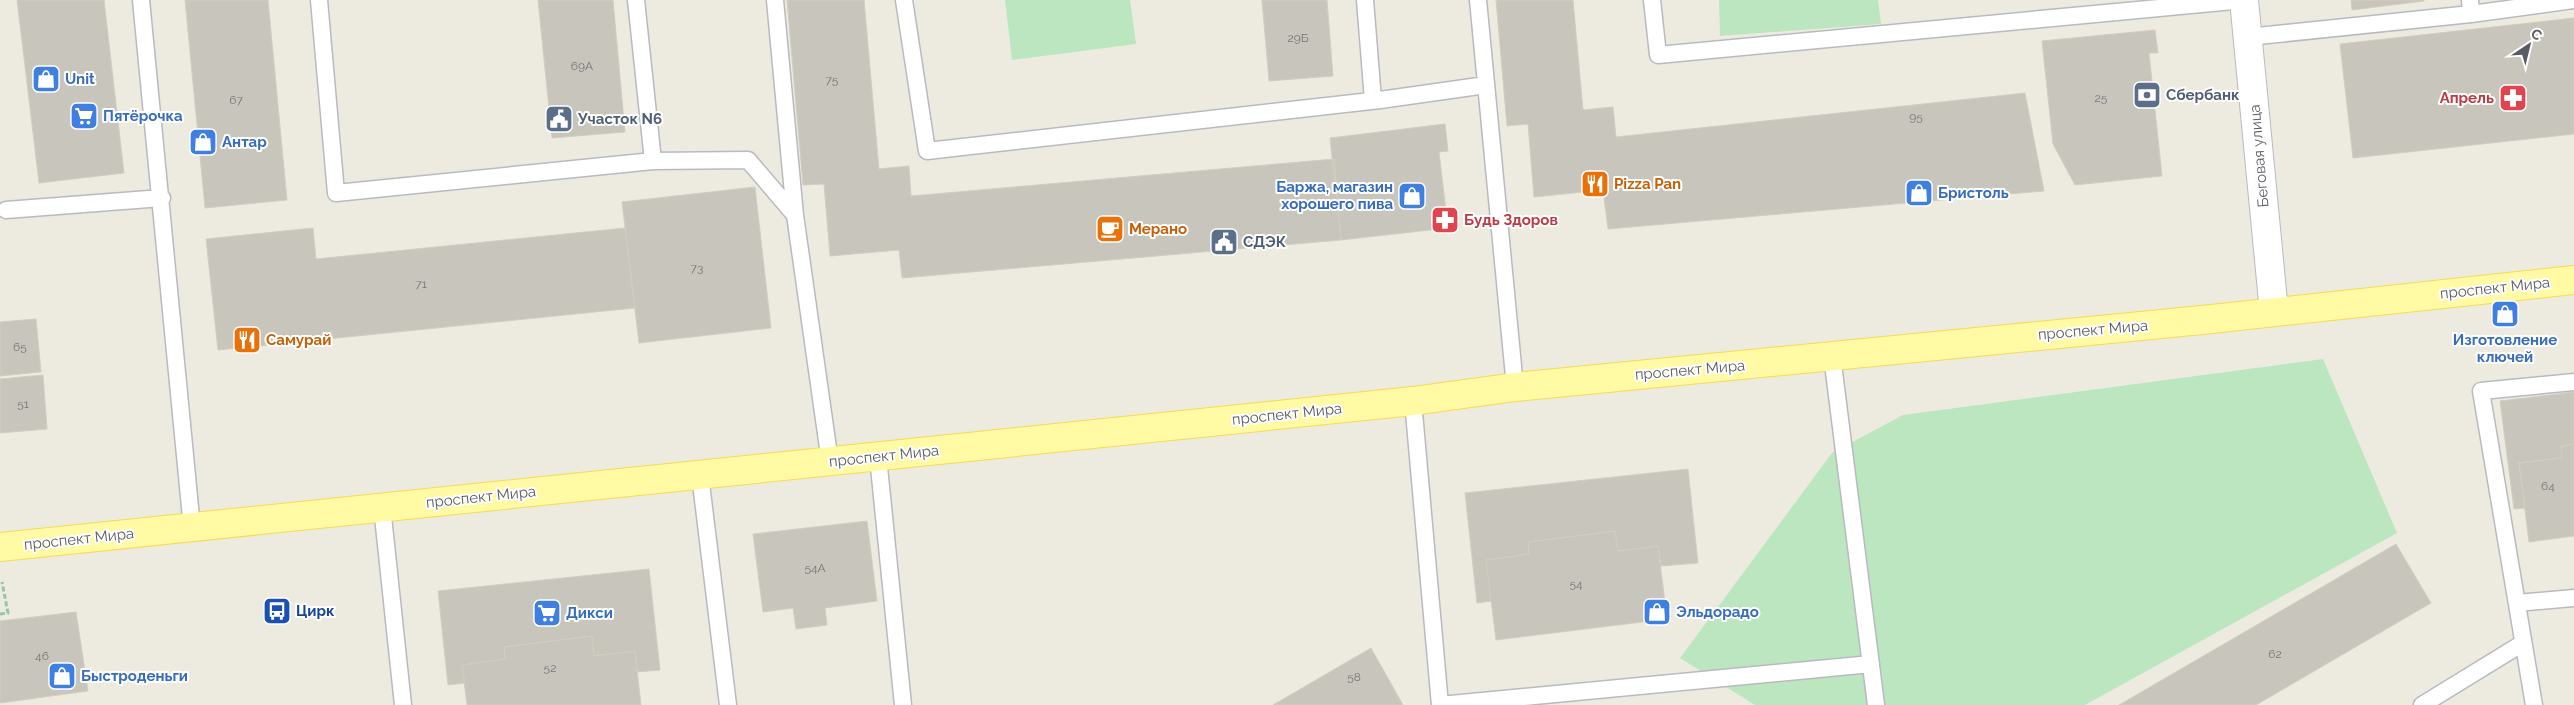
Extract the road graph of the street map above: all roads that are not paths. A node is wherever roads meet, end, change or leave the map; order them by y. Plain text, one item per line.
1 (141, 0) edge
2 (319, 0) edge
3 (636, 0) edge
4 (775, 0) edge
5 (904, 0) edge
6 (1365, 0) edge
7 (1478, 0) edge
8 (1652, 0) edge
9 (2244, 0) edge
10 (2574, 0) edge
11 (2471, 7) edge
12 (2248, 38) junction
13 (1486, 86) junction
14 (1373, 100) junction
15 (653, 161) junction
16 (162, 198) junction
17 (6, 210) dead end
18 (795, 215) junction
19 (2574, 280) edge
20 (2274, 312) junction
21 (1832, 356) junction
22 (2574, 382) edge
23 (1515, 386) junction
24 (1413, 401) junction
25 (878, 456) junction
26 (830, 462) junction
27 (700, 475) junction
28 (382, 507) junction
29 (192, 528) junction
30 (0, 547) edge
31 (2574, 598) edge
32 (2517, 603) junction
33 (2523, 643) junction
34 (1871, 664) junction
35 (403, 705) edge
36 (728, 705) edge
37 (903, 705) edge
38 (1440, 705) edge
39 (1876, 705) edge
40 (2422, 705) edge
41 (2534, 705) edge

1 - 16 lane
2 - 15 lane
3 - 15 lane
4 - 18 lane
5 - 14 lane
6 - 14 lane
7 - 13 lane
8 - 9 lane
9 - 12 street, Беговая улица
10 - 11 lane
11 - 12 lane
12 - 20 street, Беговая улица
13 - 14 lane
13 - 23 lane
15 - 18 lane
16 - 17 lane
16 - 29 lane
18 - 26 lane
19 - 20 main road, проспект Мира
20 - 21 main road, проспект Мира
21 - 23 main road, проспект Мира
21 - 34 lane
22 - 32 lane
23 - 24 main road, проспект Мира
24 - 25 main road, проспект Мира
24 - 38 lane
25 - 26 main road, проспект Мира
25 - 37 lane
26 - 27 main road, проспект Мира
27 - 28 main road, проспект Мира
27 - 36 lane
28 - 29 main road, проспект Мира
28 - 35 lane
29 - 30 main road, проспект Мира
31 - 32 lane
32 - 33 lane
33 - 40 lane
33 - 41 lane
34 - 38 lane
34 - 39 lane

